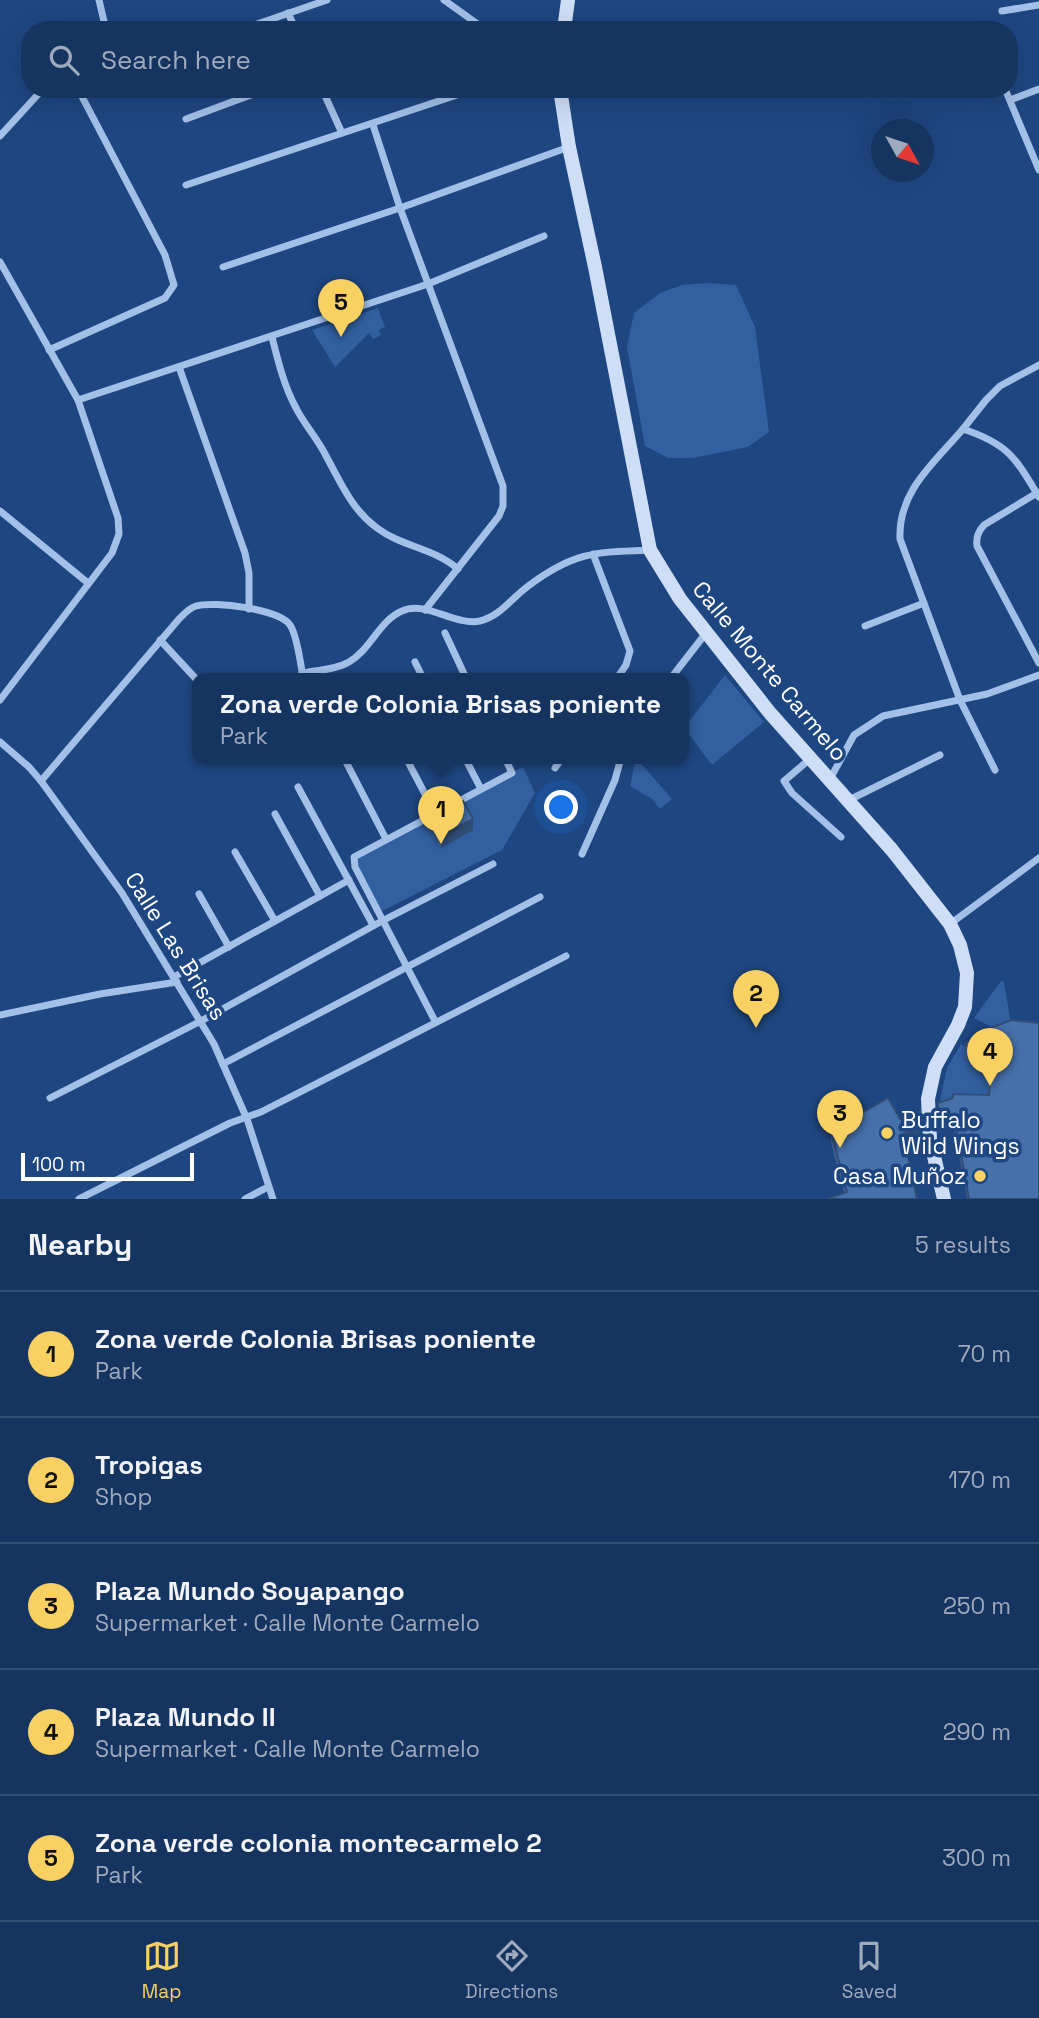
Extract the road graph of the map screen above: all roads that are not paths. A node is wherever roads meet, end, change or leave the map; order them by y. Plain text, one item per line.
1 (99, 0) edge
2 (324, 0) edge
3 (444, 0) edge
4 (568, 0) edge
5 (1039, 5) edge
6 (1002, 11) dead end
7 (288, 13) junction
8 (104, 21) edge
9 (265, 21) edge
10 (292, 21) edge
11 (473, 21) edge
12 (565, 21) edge
13 (1039, 89) edge
14 (1018, 97) edge
15 (35, 98) edge
16 (83, 98) edge
17 (243, 98) edge
18 (326, 98) edge
19 (450, 98) edge
20 (561, 98) edge
21 (1015, 98) edge
22 (1010, 100) joint
23 (186, 119) dead end
24 (373, 125) junction
25 (342, 133) junction
26 (0, 136) edge
27 (569, 147) junction
28 (1039, 170) edge
29 (186, 185) dead end
30 (400, 208) junction
31 (544, 236) dead end
32 (0, 262) edge
33 (223, 267) dead end
34 (428, 284) junction
35 (272, 337) junction
36 (49, 350) junction
37 (1039, 365) edge
38 (179, 367) junction
39 (78, 400) junction
40 (963, 429) junction
41 (1038, 495) edge
42 (0, 511) edge
43 (650, 550) junction
44 (593, 554) junction
45 (458, 569) junction
46 (88, 583) junction
47 (923, 603) junction
48 (248, 609) junction
49 (425, 610) junction
50 (865, 626) dead end
51 (445, 633) dead end
52 (706, 633) junction
53 (160, 640) junction
54 (415, 662) dead end
55 (1039, 663) edge
56 (303, 673) edge
57 (310, 673) edge
58 (420, 673) edge
59 (464, 673) edge
60 (620, 673) edge
61 (675, 673) edge
62 (192, 675) edge
63 (1039, 675) edge
64 (0, 700) edge
65 (960, 700) junction
66 (0, 741) edge
67 (940, 755) dead end
68 (811, 758) junction
69 (347, 764) edge
70 (409, 764) edge
71 (468, 764) edge
72 (508, 764) edge
73 (558, 764) edge
74 (619, 764) edge
75 (555, 768) dead end
76 (995, 770) dead end
77 (830, 779) junction
78 (40, 781) junction
79 (298, 787) dead end
80 (481, 789) junction
81 (849, 800) junction
82 (435, 813) junction
83 (275, 814) dead end
84 (841, 837) dead end
85 (386, 839) junction
86 (235, 852) dead end
87 (582, 854) dead end
88 (1039, 858) edge
89 (493, 863) dead end
90 (349, 880) junction
91 (199, 894) dead end
92 (320, 896) junction
93 (540, 897) dead end
94 (382, 920) junction
95 (275, 922) junction
96 (950, 924) junction
97 (373, 925) junction
98 (229, 947) junction
99 (566, 956) dead end
100 (406, 966) junction
101 (176, 980) junction
102 (0, 1015) edge
103 (201, 1021) junction
104 (435, 1021) junction
105 (223, 1064) junction
106 (50, 1098) dead end
107 (247, 1119) junction
108 (268, 1187) junction
109 (79, 1199) edge
110 (245, 1199) edge
111 (273, 1199) edge
112 (944, 1199) edge

1 - 8 street
2 - 7 street
3 - 11 street
4 - 12 street
5 - 6 street
7 - 9 street
7 - 10 street
13 - 14 street
15 - 26 street
16 - 36 street
17 - 23 street
18 - 25 street
19 - 24 street
20 - 27 street, Calle Monte Carmelo
21 - 22 street
22 - 28 street
24 - 25 street
24 - 30 street
25 - 29 street
27 - 30 street
27 - 43 street, Calle Monte Carmelo
30 - 33 street
30 - 34 street
31 - 34 street
32 - 36 street
34 - 35 street
34 - 45 street
35 - 38 street
35 - 45 street
36 - 39 street
37 - 40 street
38 - 39 street
38 - 48 street
39 - 46 street
40 - 41 street
40 - 47 street
41 - 55 street
42 - 46 street
43 - 44 street
43 - 52 street, Calle Monte Carmelo
44 - 49 street
44 - 60 street
45 - 49 street
46 - 64 street
47 - 50 street
47 - 65 street
48 - 53 street
48 - 56 street
49 - 57 street
51 - 59 street
52 - 61 street
52 - 68 street, Calle Monte Carmelo
53 - 62 street
53 - 78 street
54 - 58 street
63 - 65 street
65 - 76 street
65 - 77 street
66 - 78 street, Calle Las Brisas
67 - 81 street
68 - 77 street, Calle Monte Carmelo
68 - 84 street
69 - 85 street
70 - 82 street
71 - 80 street
72 - 80 street
73 - 75 street
74 - 87 street
77 - 81 street, Calle Monte Carmelo
78 - 101 street, Calle Las Brisas
79 - 90 street
80 - 82 street
81 - 96 street, Calle Monte Carmelo
82 - 85 street
83 - 92 street
85 - 94 street
86 - 95 street
88 - 96 street
89 - 94 street
90 - 92 street
90 - 97 street
91 - 98 street
92 - 95 street
93 - 100 street
94 - 97 street
94 - 100 street
95 - 98 street
96 - 112 street, Calle Monte Carmelo
97 - 103 street
98 - 101 street
99 - 104 street
100 - 104 street
100 - 105 street
101 - 102 street
101 - 103 street, Calle Las Brisas
103 - 105 street, Calle Las Brisas
103 - 106 street
104 - 107 street
105 - 107 street, Calle Las Brisas
107 - 108 street, Calle Las Brisas
107 - 109 street
108 - 110 street
108 - 111 street, Calle Las Brisas

